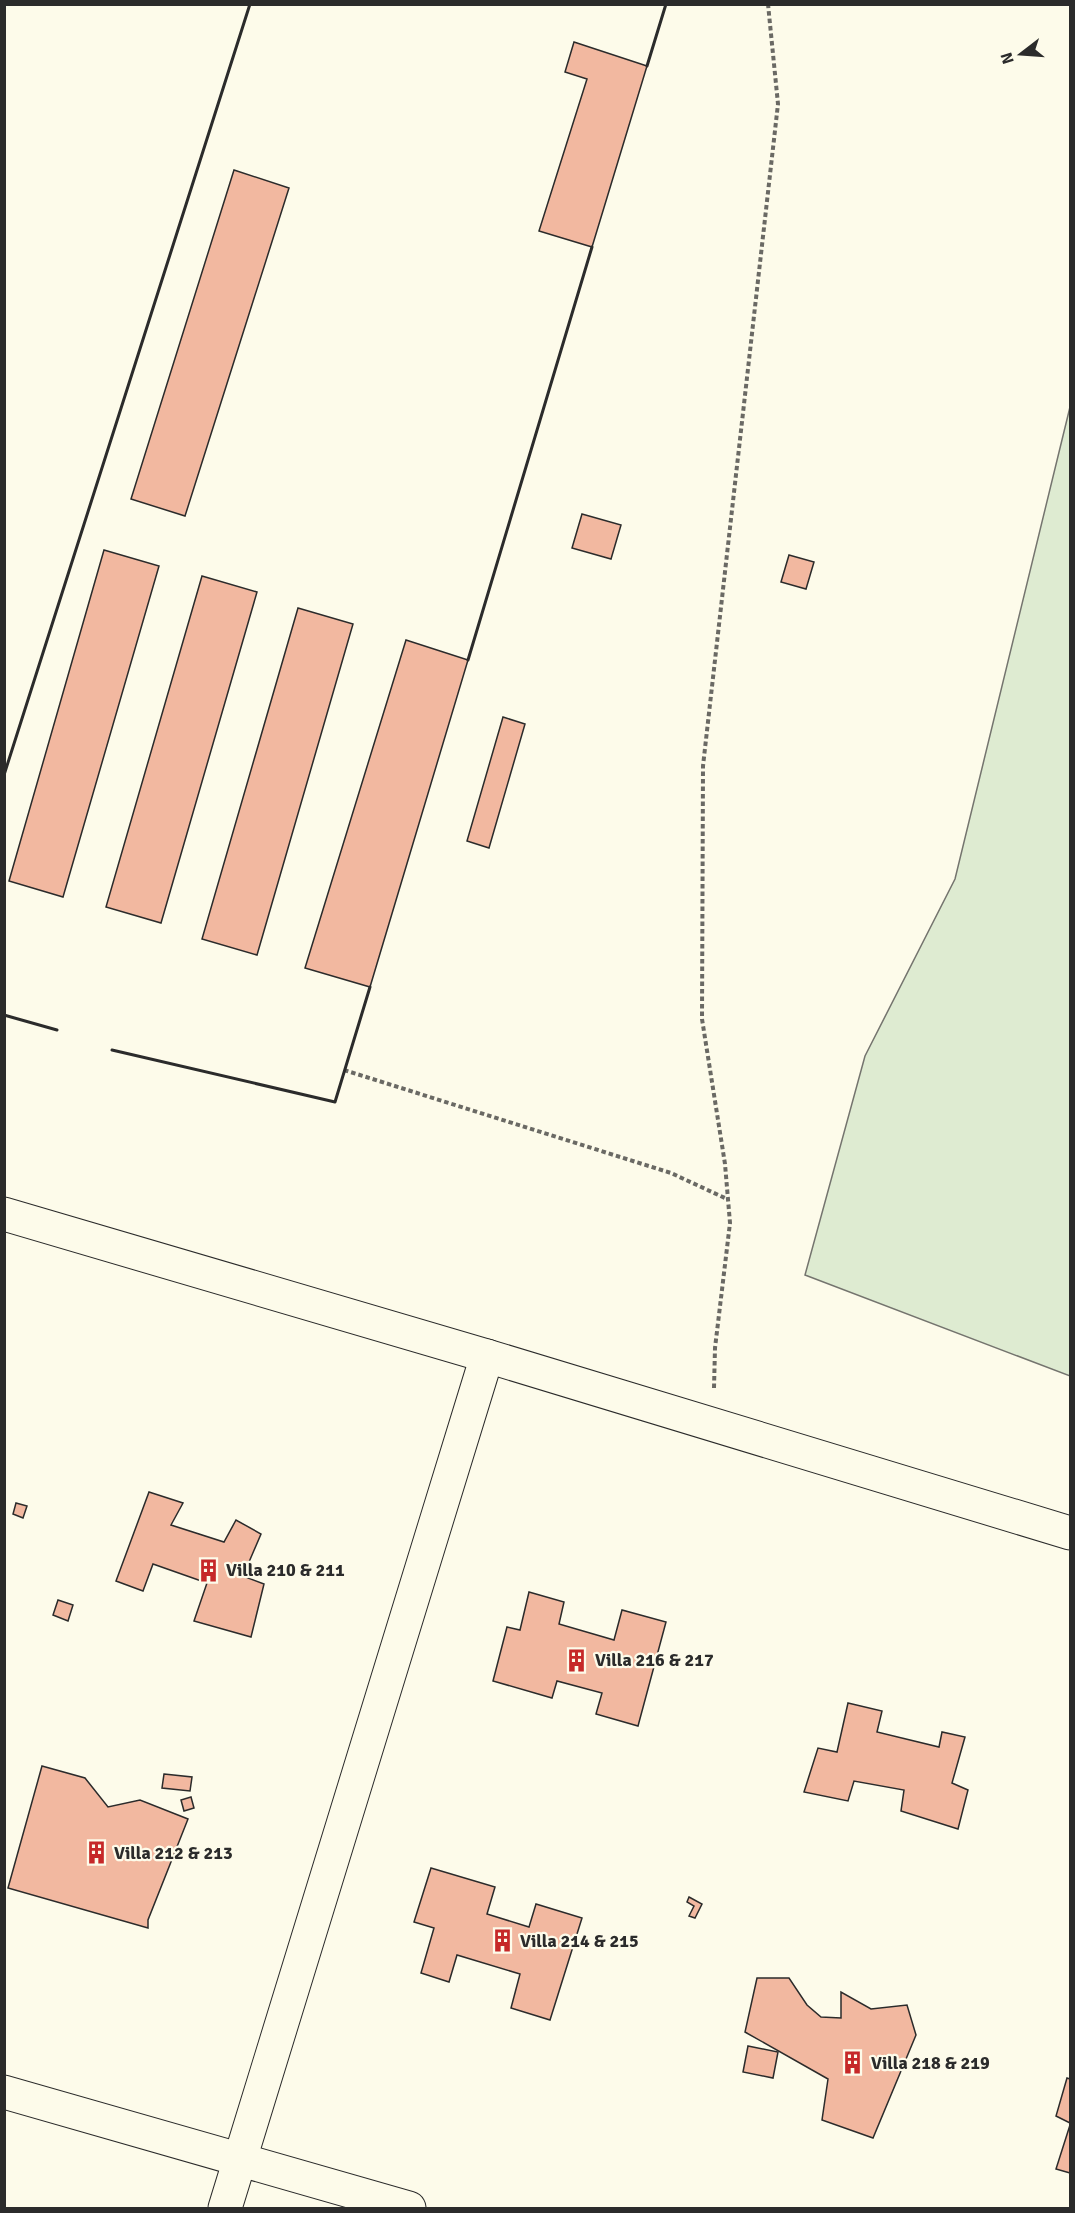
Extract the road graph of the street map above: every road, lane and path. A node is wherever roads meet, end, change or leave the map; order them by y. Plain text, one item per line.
1 (768, 4) edge
2 (344, 1070) dead end
3 (728, 1199) junction
4 (4, 1214) edge
5 (487, 1356) junction
6 (713, 1424) junction
7 (1071, 1533) edge
8 (4, 2092) edge
9 (239, 2160) junction
10 (225, 2208) edge
11 (409, 2208) edge

1 - 3 path
2 - 3 path
3 - 6 path
4 - 5 street
5 - 6 street
5 - 9 street
6 - 7 street
8 - 9 street
9 - 10 street
9 - 11 street

